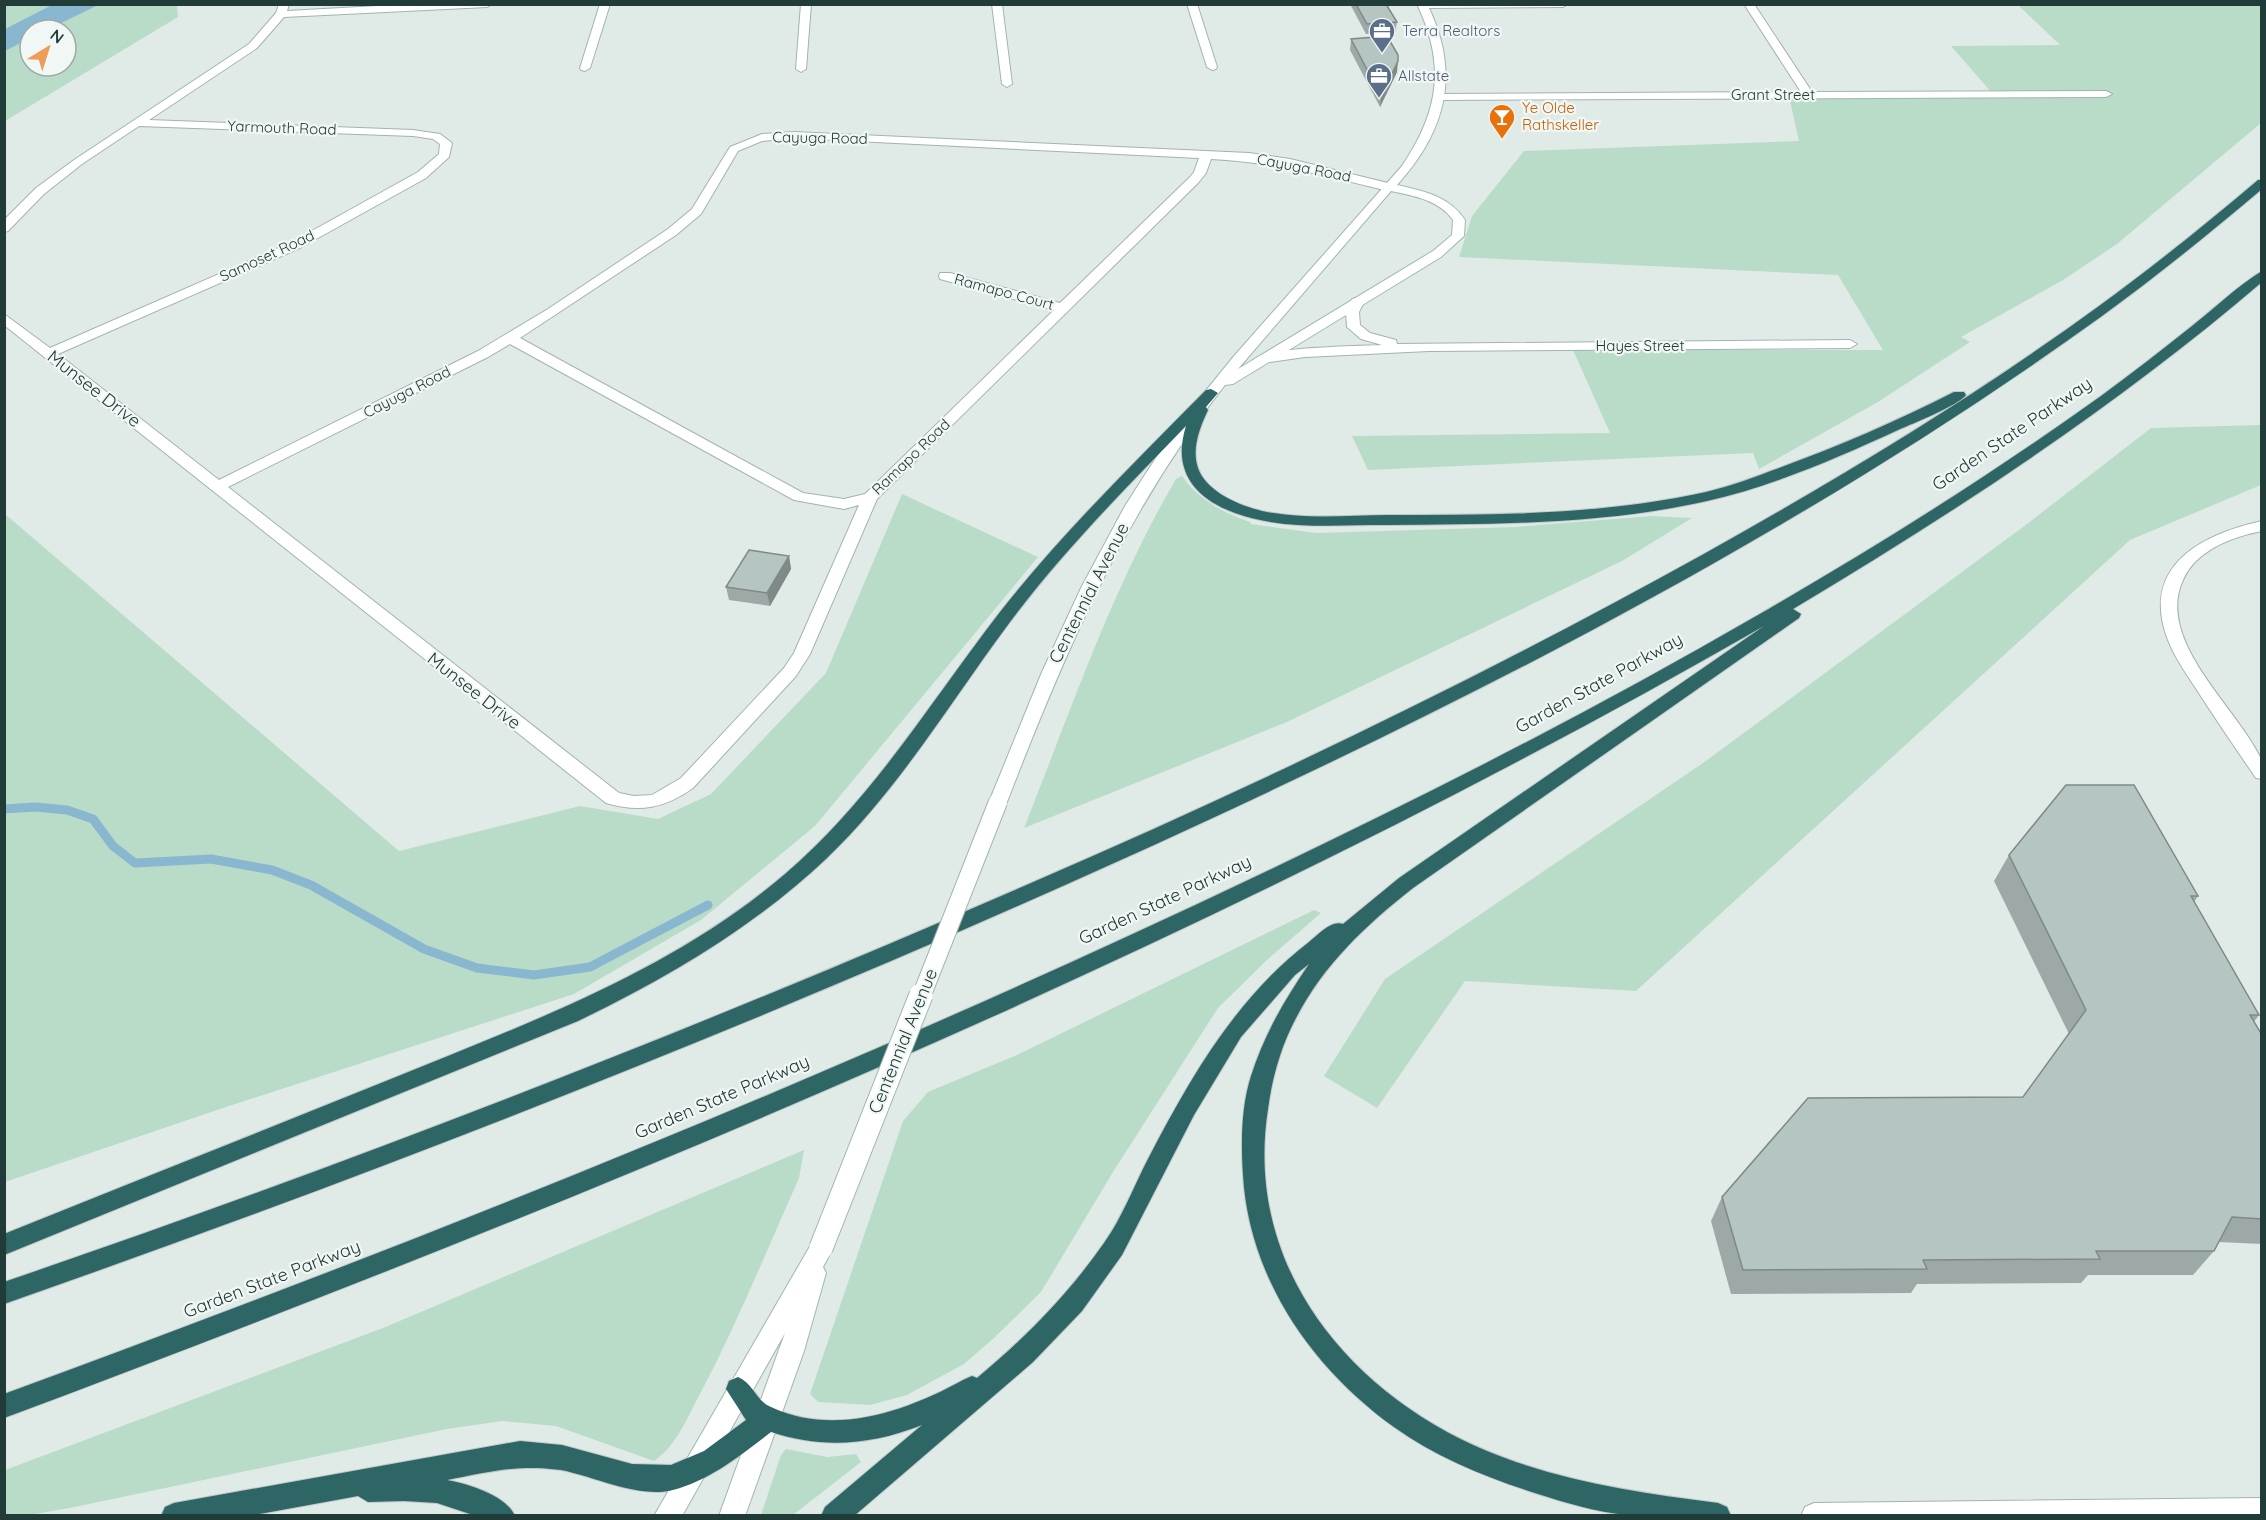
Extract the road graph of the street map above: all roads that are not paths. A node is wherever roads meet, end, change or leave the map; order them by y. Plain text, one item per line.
1 (487, 4) edge
2 (605, 4) edge
3 (806, 4) edge
4 (997, 4) edge
5 (1192, 4) edge
6 (1563, 4) edge
7 (1749, 4) edge
8 (1423, 5) edge
9 (282, 9) edge
10 (1212, 67) dead end
11 (585, 68) dead end
12 (801, 69) dead end
13 (1007, 84) dead end
14 (2106, 94) dead end
15 (1808, 95) junction
16 (1440, 97) junction
17 (137, 123) junction
18 (427, 135) joint
19 (1206, 155) junction
20 (2262, 183) edge
21 (1388, 187) junction
22 (4, 228) edge
23 (2262, 275) edge
24 (945, 276) dead end
25 (1357, 302) junction
26 (1062, 308) junction
27 (4, 318) edge
28 (510, 338) junction
29 (2058, 341) junction
30 (1850, 344) dead end
31 (1429, 347) junction
32 (49, 353) junction
33 (1262, 359) junction
34 (1211, 393) junction
35 (217, 487) junction
36 (870, 497) junction
37 (1941, 512) junction
38 (2262, 526) edge
39 (2262, 773) edge
40 (1406, 883) junction
41 (4, 1245) edge
42 (821, 1248) junction
43 (4, 1293) edge
44 (1024, 1354) junction
45 (738, 1389) junction
46 (4, 1406) edge
47 (769, 1419) junction
48 (691, 1470) junction
49 (270, 1498) junction
50 (2262, 1511) edge
51 (174, 1515) edge
52 (502, 1515) edge
53 (667, 1515) edge
54 (732, 1515) edge
55 (834, 1515) edge
56 (1718, 1515) edge
57 (1814, 1515) edge

1 - 9 street
2 - 11 street
3 - 12 street
4 - 13 street
5 - 10 street
6 - 8 street
7 - 15 street
8 - 16 street, Centennial Avenue
9 - 17 street
14 - 15 street, Grant Street
15 - 16 street, Grant Street
16 - 21 street, Centennial Avenue
17 - 18 street, Yarmouth Road
17 - 22 street
18 - 32 street, Samoset Road
19 - 21 street, Cayuga Road
19 - 26 street, Ramapo Road
19 - 28 street, Cayuga Road
20 - 29 highway
21 - 25 street, Cayuga Road
21 - 34 street, Centennial Avenue
23 - 37 highway, Garden State Parkway
24 - 26 street, Ramapo Court
25 - 31 street, Hayes Street
25 - 33 street
26 - 36 street, Ramapo Road
27 - 32 street, Munsee Drive
28 - 35 street, Cayuga Road
28 - 36 street, Ramapo Road
29 - 34 highway
29 - 43 highway
30 - 31 street, Hayes Street
31 - 33 street, Hayes Street
32 - 35 street, Munsee Drive
33 - 34 street
34 - 41 highway
34 - 42 street, Centennial Avenue, bridge
35 - 36 street, Munsee Drive
37 - 40 highway
37 - 46 highway, Garden State Parkway
38 - 39 street
40 - 44 highway
40 - 56 highway
42 - 45 street, Centennial Avenue
42 - 47 street, Centennial Avenue
44 - 47 highway
44 - 55 highway
45 - 47 highway
45 - 48 street, Centennial Avenue
47 - 48 highway
47 - 54 street, Centennial Avenue
48 - 49 highway
48 - 53 street, Centennial Avenue
49 - 51 highway
49 - 52 highway
50 - 57 street

